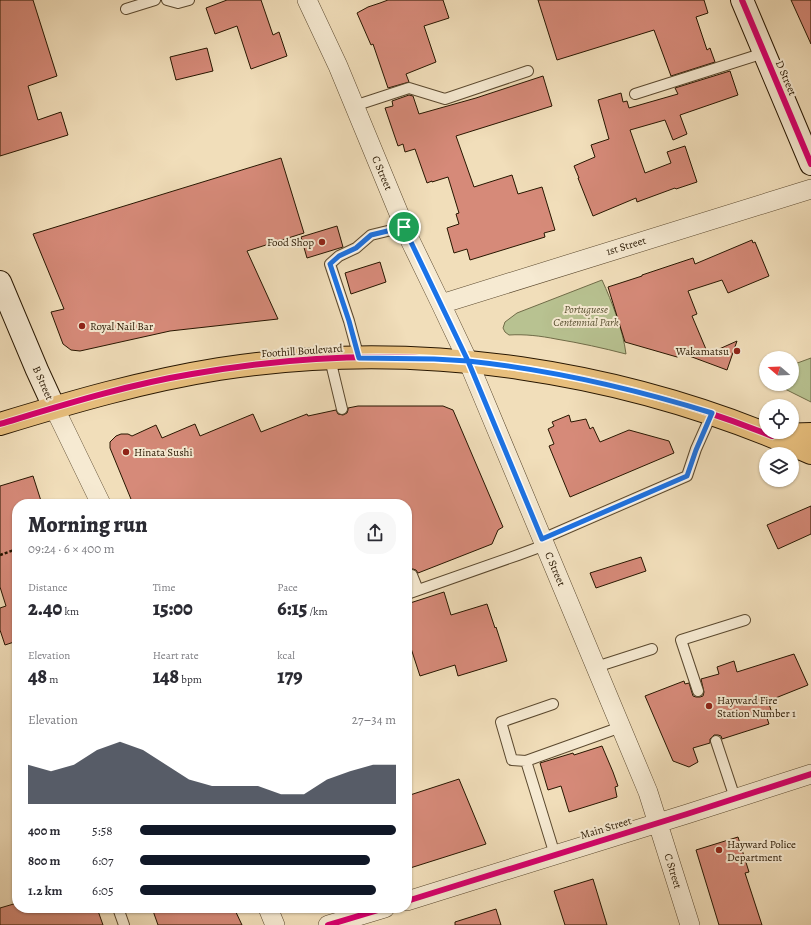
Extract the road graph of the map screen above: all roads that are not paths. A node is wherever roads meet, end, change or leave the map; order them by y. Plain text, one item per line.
1 (155, 0) edge
2 (167, 0) edge
3 (189, 0) edge
4 (307, 0) edge
5 (742, 0) edge
6 (126, 8) dead end
7 (764, 52) junction
8 (528, 71) dead end
9 (635, 94) dead end
10 (354, 106) junction
11 (811, 164) edge
12 (811, 189) edge
13 (404, 227) junction
14 (0, 282) edge
15 (441, 304) junction
16 (359, 358) junction
17 (330, 359) junction
18 (468, 361) junction
19 (54, 408) junction
20 (342, 409) dead end
21 (712, 413) junction
22 (0, 424) edge
23 (759, 431) edge
24 (811, 434) edge
25 (799, 435) edge
26 (779, 439) edge
27 (811, 453) edge
28 (99, 499) edge
29 (543, 542) junction
30 (412, 575) dead end
31 (418, 590) junction
32 (412, 592) edge
33 (745, 620) dead end
34 (652, 649) dead end
35 (596, 667) junction
36 (698, 691) dead end
37 (553, 704) dead end
38 (621, 727) junction
39 (716, 741) dead end
40 (526, 761) junction
41 (811, 774) edge
42 (735, 798) junction
43 (658, 822) junction
44 (555, 855) junction
45 (412, 900) edge
46 (120, 913) edge
47 (270, 913) edge
48 (368, 913) edge
49 (124, 925) edge
50 (275, 925) edge
51 (328, 925) edge
52 (690, 925) edge

1 - 6 lane
2 - 3 lane
4 - 10 street, C Street
5 - 7 main road, D Street
7 - 9 lane
7 - 11 main road, D Street
8 - 10 lane
10 - 13 street, C Street
12 - 15 street, 1st Street
13 - 15 street, C Street
13 - 16 lane
14 - 19 main road, B Street
15 - 18 street, C Street
16 - 17 main road, Foothill Boulevard
16 - 18 main road, Foothill Boulevard
17 - 19 main road, Foothill Boulevard
17 - 20 lane
18 - 21 main road, Foothill Boulevard
18 - 29 street, C Street
19 - 22 main road, Foothill Boulevard
19 - 28 street, B Street
21 - 23 main road, Foothill Boulevard
21 - 29 lane
24 - 25 main road
26 - 27 main road, Foothill Boulevard
29 - 31 lane
29 - 35 street, C Street
30 - 31 lane
31 - 32 lane
33 - 36 lane
34 - 35 lane
35 - 38 street, C Street
37 - 40 lane
38 - 40 lane
38 - 43 street, C Street
39 - 42 lane
40 - 44 lane
41 - 42 street, Main Street
42 - 43 street, Main Street
43 - 44 street, Main Street
43 - 52 street, C Street
44 - 45 street, Main Street
46 - 49 lane
47 - 50 street
48 - 51 street

